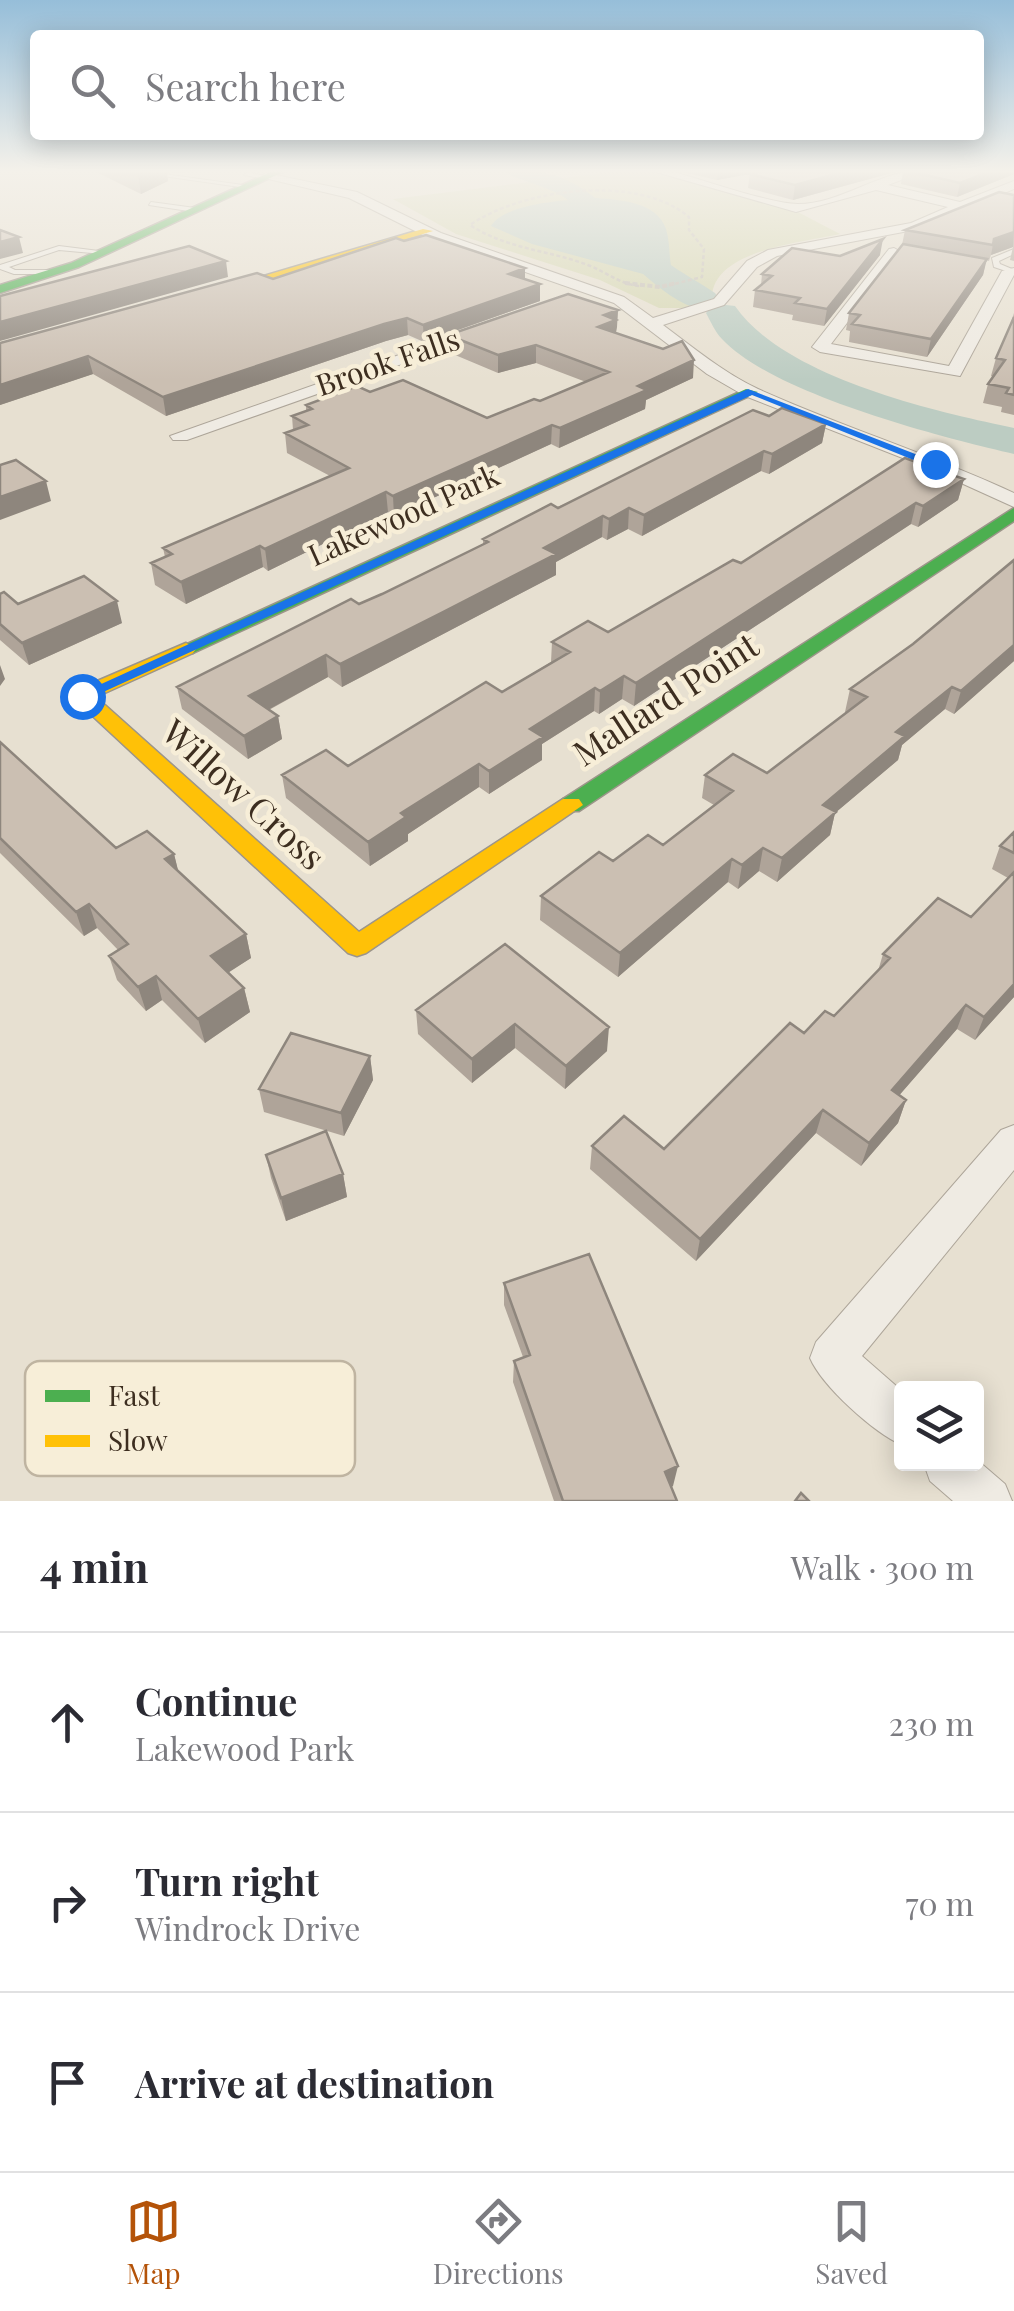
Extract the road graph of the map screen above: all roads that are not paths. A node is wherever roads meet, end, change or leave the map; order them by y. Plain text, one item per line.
1 (129, 240) edge
2 (391, 240) edge
3 (453, 240) edge
4 (841, 240) edge
5 (865, 240) edge
6 (1014, 251) edge
7 (103, 252) junction
8 (974, 266) edge
9 (56, 272) junction
10 (1012, 272) edge
11 (0, 289) edge
12 (596, 290) junction
13 (190, 300) edge
14 (560, 303) edge
15 (505, 322) edge
16 (653, 322) junction
17 (752, 392) junction
18 (180, 436) dead end
19 (1014, 501) edge
20 (1014, 513) edge
21 (82, 696) joint
22 (357, 946) joint
23 (1014, 1142) edge
24 (894, 1415) edge
25 (955, 1471) edge
26 (988, 1501) edge

1 - 7 street
2 - 13 street
3 - 12 street
4 - 16 street
5 - 10 street
6 - 10 lane
7 - 9 street
7 - 9 lane
8 - 10 street
9 - 11 street
12 - 14 street
12 - 16 street
15 - 18 street, Brook Falls
16 - 17 street
17 - 19 street
17 - 21 street, Lakewood Park
20 - 22 street, Mallard Point
21 - 22 street, Willow Cross
23 - 24 street
25 - 26 street

